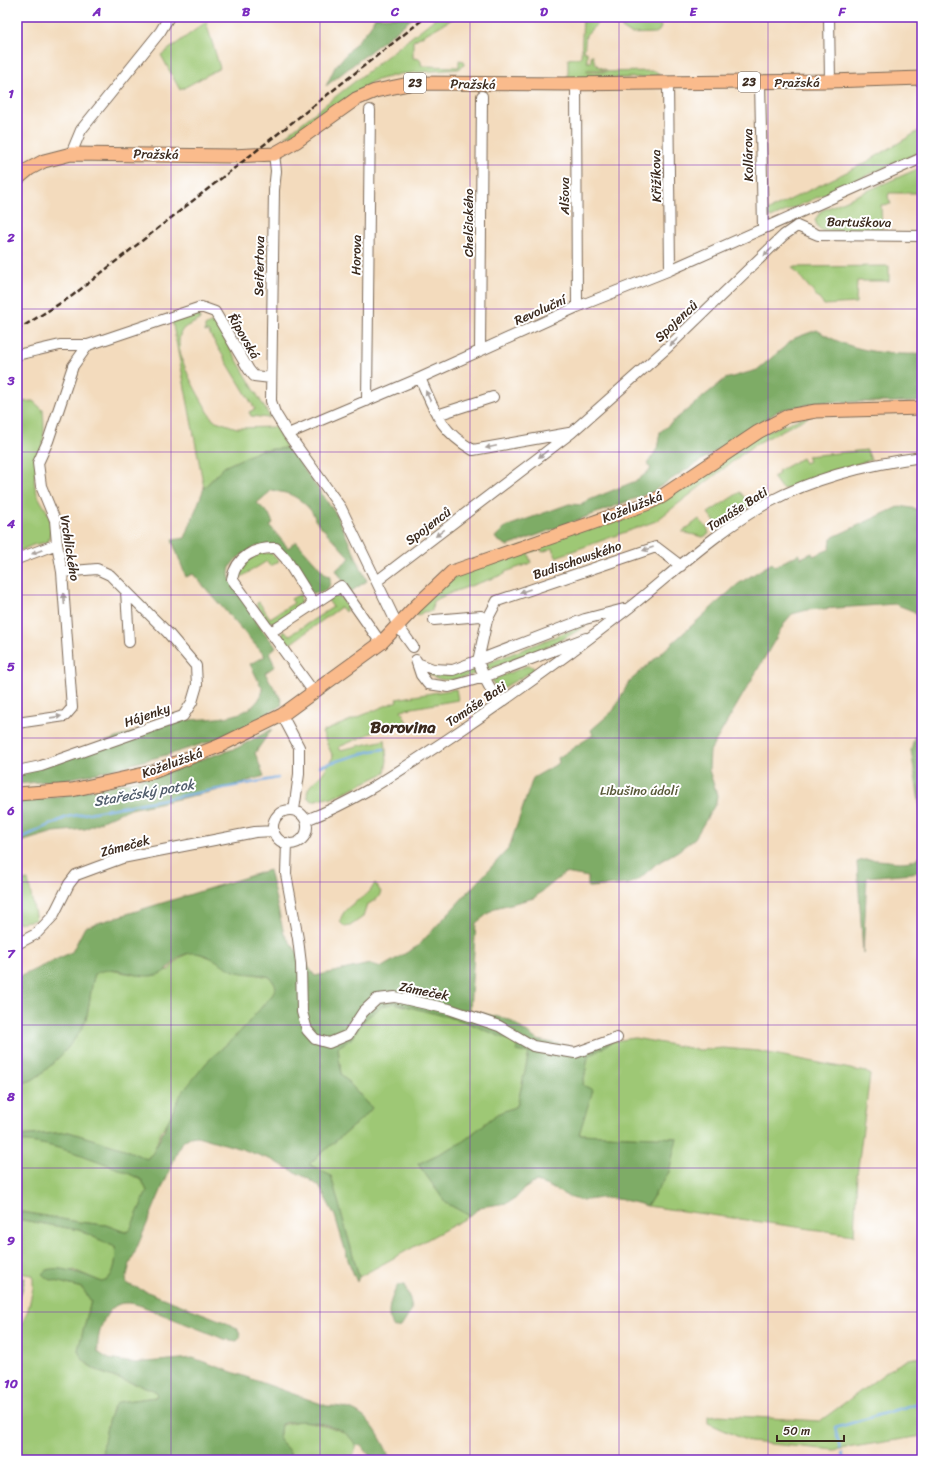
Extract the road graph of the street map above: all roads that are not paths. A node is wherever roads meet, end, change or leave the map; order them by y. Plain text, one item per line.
1 (169, 17) edge
2 (829, 17) edge
3 (922, 78) edge
4 (830, 81) junction
5 (668, 82) junction
6 (760, 82) junction
7 (576, 84) junction
8 (482, 96) dead end
9 (370, 110) dead end
10 (71, 154) junction
11 (274, 154) junction
12 (922, 158) edge
13 (17, 179) edge
14 (792, 215) junction
15 (797, 226) junction
16 (763, 228) junction
17 (922, 236) edge
18 (670, 270) junction
19 (577, 307) junction
20 (88, 345) junction
21 (480, 351) junction
22 (17, 355) edge
23 (270, 378) junction
24 (420, 378) junction
25 (493, 398) dead end
26 (367, 401) junction
27 (922, 408) edge
28 (436, 414) junction
29 (571, 433) junction
30 (288, 434) junction
31 (922, 457) edge
32 (56, 544) junction
33 (17, 559) edge
34 (681, 566) junction
35 (62, 572) junction
36 (377, 581) junction
37 (126, 591) junction
38 (314, 604) junction
39 (630, 607) junction
40 (434, 620) dead end
41 (487, 620) junction
42 (398, 626) junction
43 (271, 632) junction
44 (592, 635) junction
45 (129, 642) dead end
46 (380, 643) junction
47 (412, 647) dead end
48 (478, 661) junction
49 (484, 677) junction
50 (313, 691) junction
51 (499, 704) junction
52 (282, 715) junction
53 (17, 723) edge
54 (17, 771) edge
55 (17, 794) edge
56 (294, 810) junction
57 (306, 820) junction
58 (274, 831) junction
59 (287, 843) junction
60 (17, 944) edge
61 (617, 1038) dead end

1 - 10 street
2 - 4 street
3 - 4 main road, Pražská / 23
4 - 6 main road, Pražská / 23
5 - 6 main road, Pražská / 23
5 - 7 main road, Pražská / 23
5 - 18 street, Křižíkova
6 - 16 street, Kollárova
7 - 11 main road, Pražská / 23
7 - 19 street, Alšova
8 - 21 street, Chelčického
9 - 26 street, Horova
10 - 11 main road, Pražská / 23
10 - 13 main road, Pražská / 23
11 - 23 street, Seifertova
12 - 14 street
14 - 15 street
14 - 16 street, Revoluční
15 - 17 street, Bartuškova
15 -> 29 street, Spojenců
16 - 18 street, Revoluční
18 - 19 street, Revoluční
19 - 21 street, Revoluční
20 - 22 street, Řípovská
20 - 23 street, Řípovská
20 - 32 street, Vrchlického
21 - 24 street, Revoluční
23 - 30 street
24 - 26 street, Revoluční
28 -> 24 street
25 - 28 street
26 - 30 street, Revoluční
27 - 42 main road, Koželužská
29 -> 28 street
29 -> 36 street, Spojenců
30 - 36 street
31 - 34 street, Tomáše Bati
32 -> 33 street
32 - 35 street, Vrchlického
34 - 39 street, Tomáše Bati
34 -> 41 street, Budischowského
35 - 37 street, Hájenky
53 -> 35 street, Vrchlického
36 - 42 street
37 - 45 street
37 - 54 street, Hájenky
38 - 43 street
38 - 43 street
38 - 46 street
39 - 44 street, Tomáše Bati
39 - 48 street
40 - 41 street
41 - 48 street
42 - 46 main road, Koželužská
42 - 47 street
43 - 50 street
44 - 49 street, Tomáše Bati
44 - 51 street, Tomáše Bati
46 - 50 main road, Koželužská
48 - 49 street
48 - 49 street, Tomáše Bati
49 - 51 street
50 - 52 main road, Koželužská
51 - 57 street, Tomáše Bati
52 - 55 main road, Koželužská
52 - 56 street
56 - 57 street
56 - 58 street
57 - 59 street
58 - 59 street
58 - 60 street, Zámeček
59 - 61 street, Zámeček

